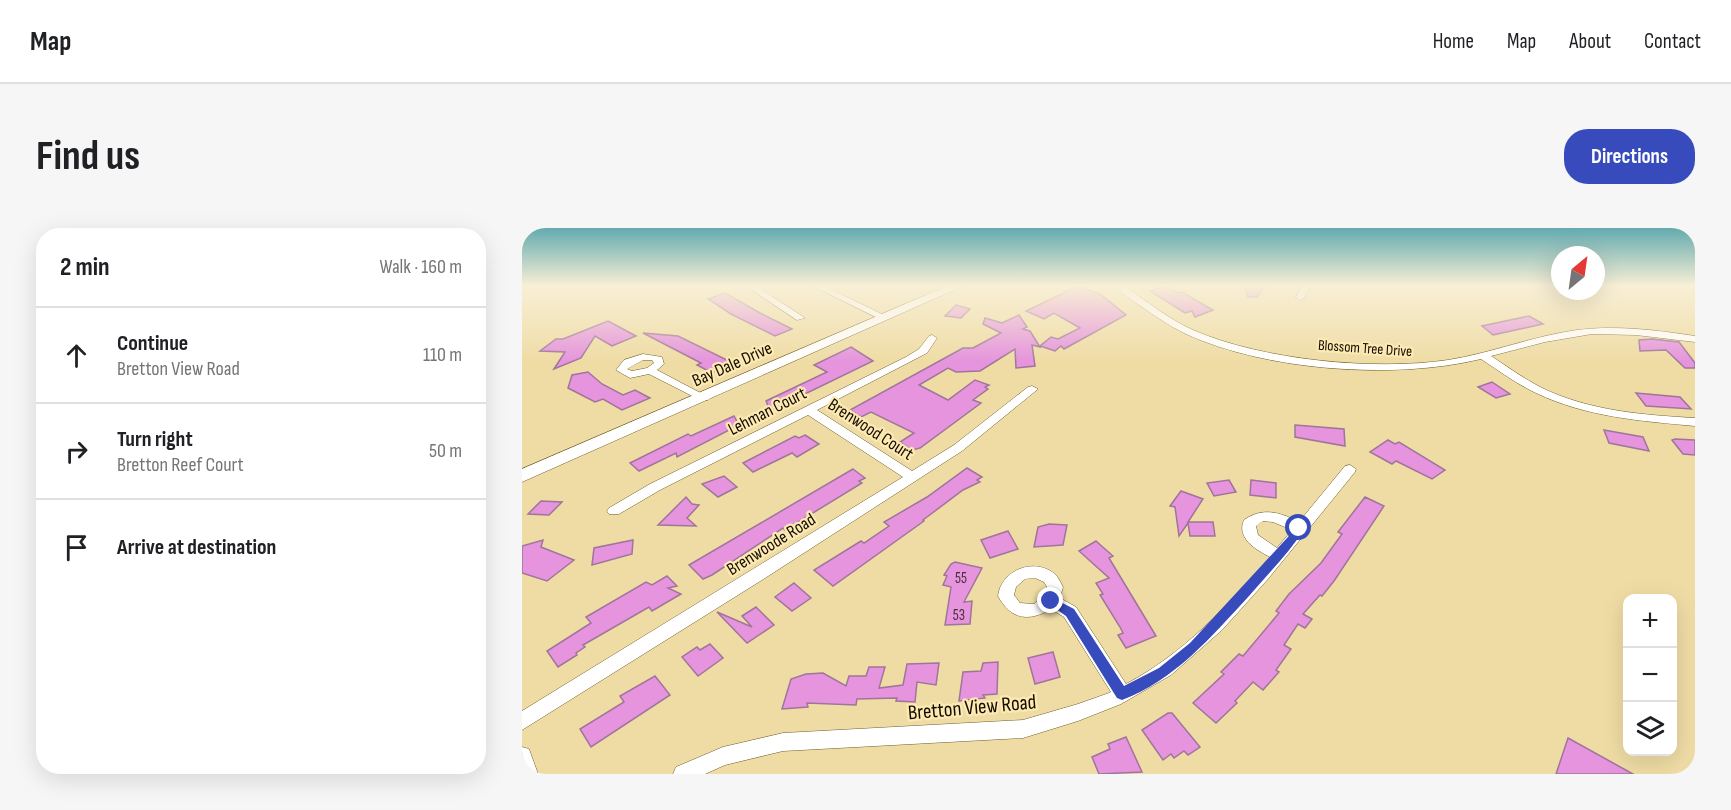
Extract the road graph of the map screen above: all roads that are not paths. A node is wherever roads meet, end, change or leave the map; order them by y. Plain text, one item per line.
1 (790, 311) edge
2 (871, 311) edge
3 (900, 311) edge
4 (1155, 311) edge
5 (800, 318) dead end
6 (885, 318) junction
7 (932, 338) dead end
8 (1695, 339) edge
9 (1484, 356) junction
10 (650, 371) dead end
11 (1032, 389) dead end
12 (704, 398) junction
13 (809, 410) junction
14 (1695, 422) edge
15 (1350, 469) dead end
16 (522, 476) edge
17 (912, 477) junction
18 (614, 511) dead end
19 (1299, 528) junction
20 (1279, 555) junction
21 (1051, 601) dead end
22 (1122, 694) junction
23 (522, 721) edge
24 (522, 756) edge
25 (528, 774) edge
26 (683, 774) edge

1 - 5 street
2 - 6 street
3 - 6 street, Bay Dale Drive
4 - 9 street, Blossom Tree Drive
6 - 12 street, Bay Dale Drive
7 - 13 street, Lehman Court
8 - 9 street, Blossom Tree Drive
9 - 14 street
10 - 12 street
11 - 17 street, Brenwoode Road
12 - 16 street, Bay Dale Drive
13 - 17 street, Brenwood Court
13 - 18 street, Lehman Court
15 - 19 street, Bretton View Road
17 - 23 street, Brenwoode Road
19 - 20 street, Bretton View Road
19 - 20 street
20 - 22 street, Bretton View Road
21 - 22 street
22 - 26 street, Bretton View Road
24 - 25 street

